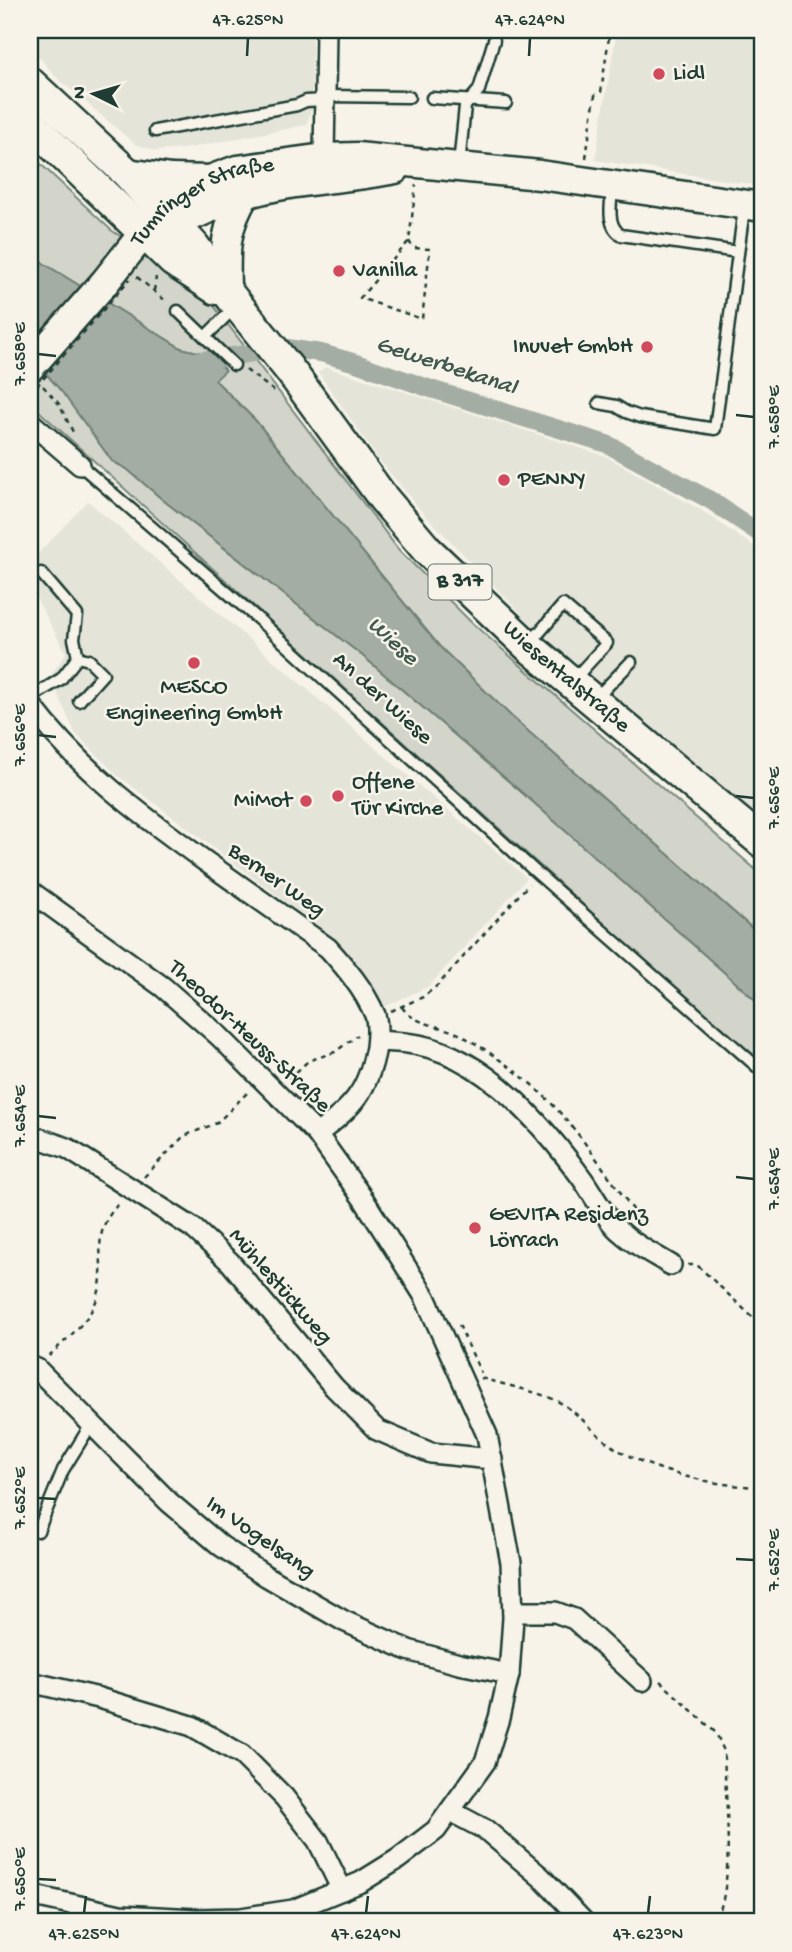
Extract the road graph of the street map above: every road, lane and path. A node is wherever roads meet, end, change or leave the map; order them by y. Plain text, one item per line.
1 (326, 30) edge
2 (610, 30) edge
3 (494, 40) dead end
4 (30, 83) edge
5 (409, 97) dead end
6 (325, 98) junction
7 (432, 98) dead end
8 (469, 100) junction
9 (506, 103) dead end
10 (30, 123) edge
11 (156, 131) dead end
12 (418, 164) junction
13 (459, 166) junction
14 (323, 169) junction
15 (127, 173) junction
16 (209, 180) junction
17 (582, 180) junction
18 (612, 185) junction
19 (245, 194) junction
20 (753, 206) edge
21 (168, 217) junction
22 (143, 234) junction
23 (409, 241) junction
24 (738, 252) junction
25 (158, 269) dead end
26 (135, 275) dead end
27 (117, 280) junction
28 (154, 291) junction
29 (232, 297) junction
30 (178, 312) joint
31 (205, 337) junction
32 (234, 365) joint
33 (33, 374) edge
34 (279, 377) junction
35 (30, 394) edge
36 (599, 403) dead end
37 (30, 422) edge
38 (80, 466) junction
39 (41, 573) dead end
40 (528, 646) junction
41 (78, 657) junction
42 (631, 662) dead end
43 (582, 692) junction
44 (30, 698) edge
45 (79, 701) dead end
46 (30, 704) edge
47 (762, 842) edge
48 (538, 874) junction
49 (30, 891) edge
50 (376, 1017) junction
51 (377, 1041) junction
52 (762, 1071) edge
53 (269, 1084) junction
54 (317, 1134) junction
55 (30, 1135) edge
56 (133, 1188) junction
57 (671, 1265) joint
58 (762, 1309) edge
59 (755, 1317) junction
60 (460, 1326) dead end
61 (762, 1326) edge
62 (33, 1367) edge
63 (459, 1372) junction
64 (483, 1379) junction
65 (487, 1390) dead end
66 (92, 1423) junction
67 (492, 1459) junction
68 (762, 1487) edge
69 (37, 1531) dead end
70 (513, 1612) junction
71 (509, 1674) junction
72 (642, 1681) joint
73 (30, 1682) edge
74 (450, 1811) junction
75 (342, 1890) junction
76 (30, 1895) edge
77 (196, 1920) edge
78 (584, 1922) edge
79 (715, 1922) edge

1 - 6 street
2 - 17 path
3 - 8 lane
4 - 15 main road, B 317
5 - 6 lane
6 - 11 lane
6 - 14 street
7 - 8 lane
8 - 9 lane
8 - 13 lane
10 - 22 main road, B 317
12 - 13 main road, Tumringer Straße
12 - 14 main road, Tumringer Straße
12 - 23 path
13 - 17 main road, Tumringer Straße
14 - 16 main road, Tumringer Straße
14 - 19 main road, Tumringer Straße
15 - 16 main road
15 - 21 main road, B 317
16 - 21 main road, Tumringer Straße
17 - 18 main road, Tumringer Straße
18 - 20 main road, Tumringer Straße
18 - 24 lane
19 - 21 main road, Tumringer Straße
19 - 29 main road
20 - 24 lane
21 - 22 main road, Tumringer Straße
21 - 29 main road, B 317
22 - 27 main road
22 - 29 main road, B 317
23 - 23 path
24 - 36 lane
25 - 28 path
26 - 28 path
27 - 33 main road
27 - 35 path, bridge
28 - 30 path
29 - 31 lane
29 - 34 main road, Wiesentalstraße / B 317
30 - 31 lane
31 - 32 lane
32 - 34 path
33 - 38 path
34 - 40 main road, Wiesentalstraße / B 317
37 - 38 street, An der Wiese
38 - 48 lane, An der Wiese
39 - 41 lane
40 - 43 main road, Wiesentalstraße / B 317
40 - 43 lane
41 - 44 lane
41 - 45 lane
42 - 43 lane
43 - 47 main road, Wiesentalstraße / B 317
46 - 50 street, Berner Weg
48 - 50 path
48 - 52 lane, An der Wiese
49 - 53 street, Theodor-Heuss-Straße
50 - 51 street, Berner Weg
50 - 53 path
51 - 54 street, Berner Weg
51 - 57 street
53 - 54 street, Theodor-Heuss-Straße
53 - 56 path
54 - 63 street, Theodor-Heuss-Straße
55 - 56 street, Mühlestückweg
56 - 62 path
56 - 67 street, Mühlestückweg
57 - 59 path
58 - 59 path
59 - 61 path
60 - 64 path
62 - 66 street, Im Vogelsang
63 - 64 path
63 - 67 street, Theodor-Heuss-Straße
64 - 65 path
64 - 68 path
66 - 69 lane
66 - 71 street, Im Vogelsang
67 - 70 street, Theodor-Heuss-Straße
70 - 71 street, Theodor-Heuss-Straße
70 - 72 street
71 - 74 street, Theodor-Heuss-Straße
72 - 79 path
73 - 75 street
74 - 75 street, Theodor-Heuss-Straße
74 - 78 street
75 - 77 street, Theodor-Heuss-Straße
76 - 77 street, Theodor-Heuss-Straße

